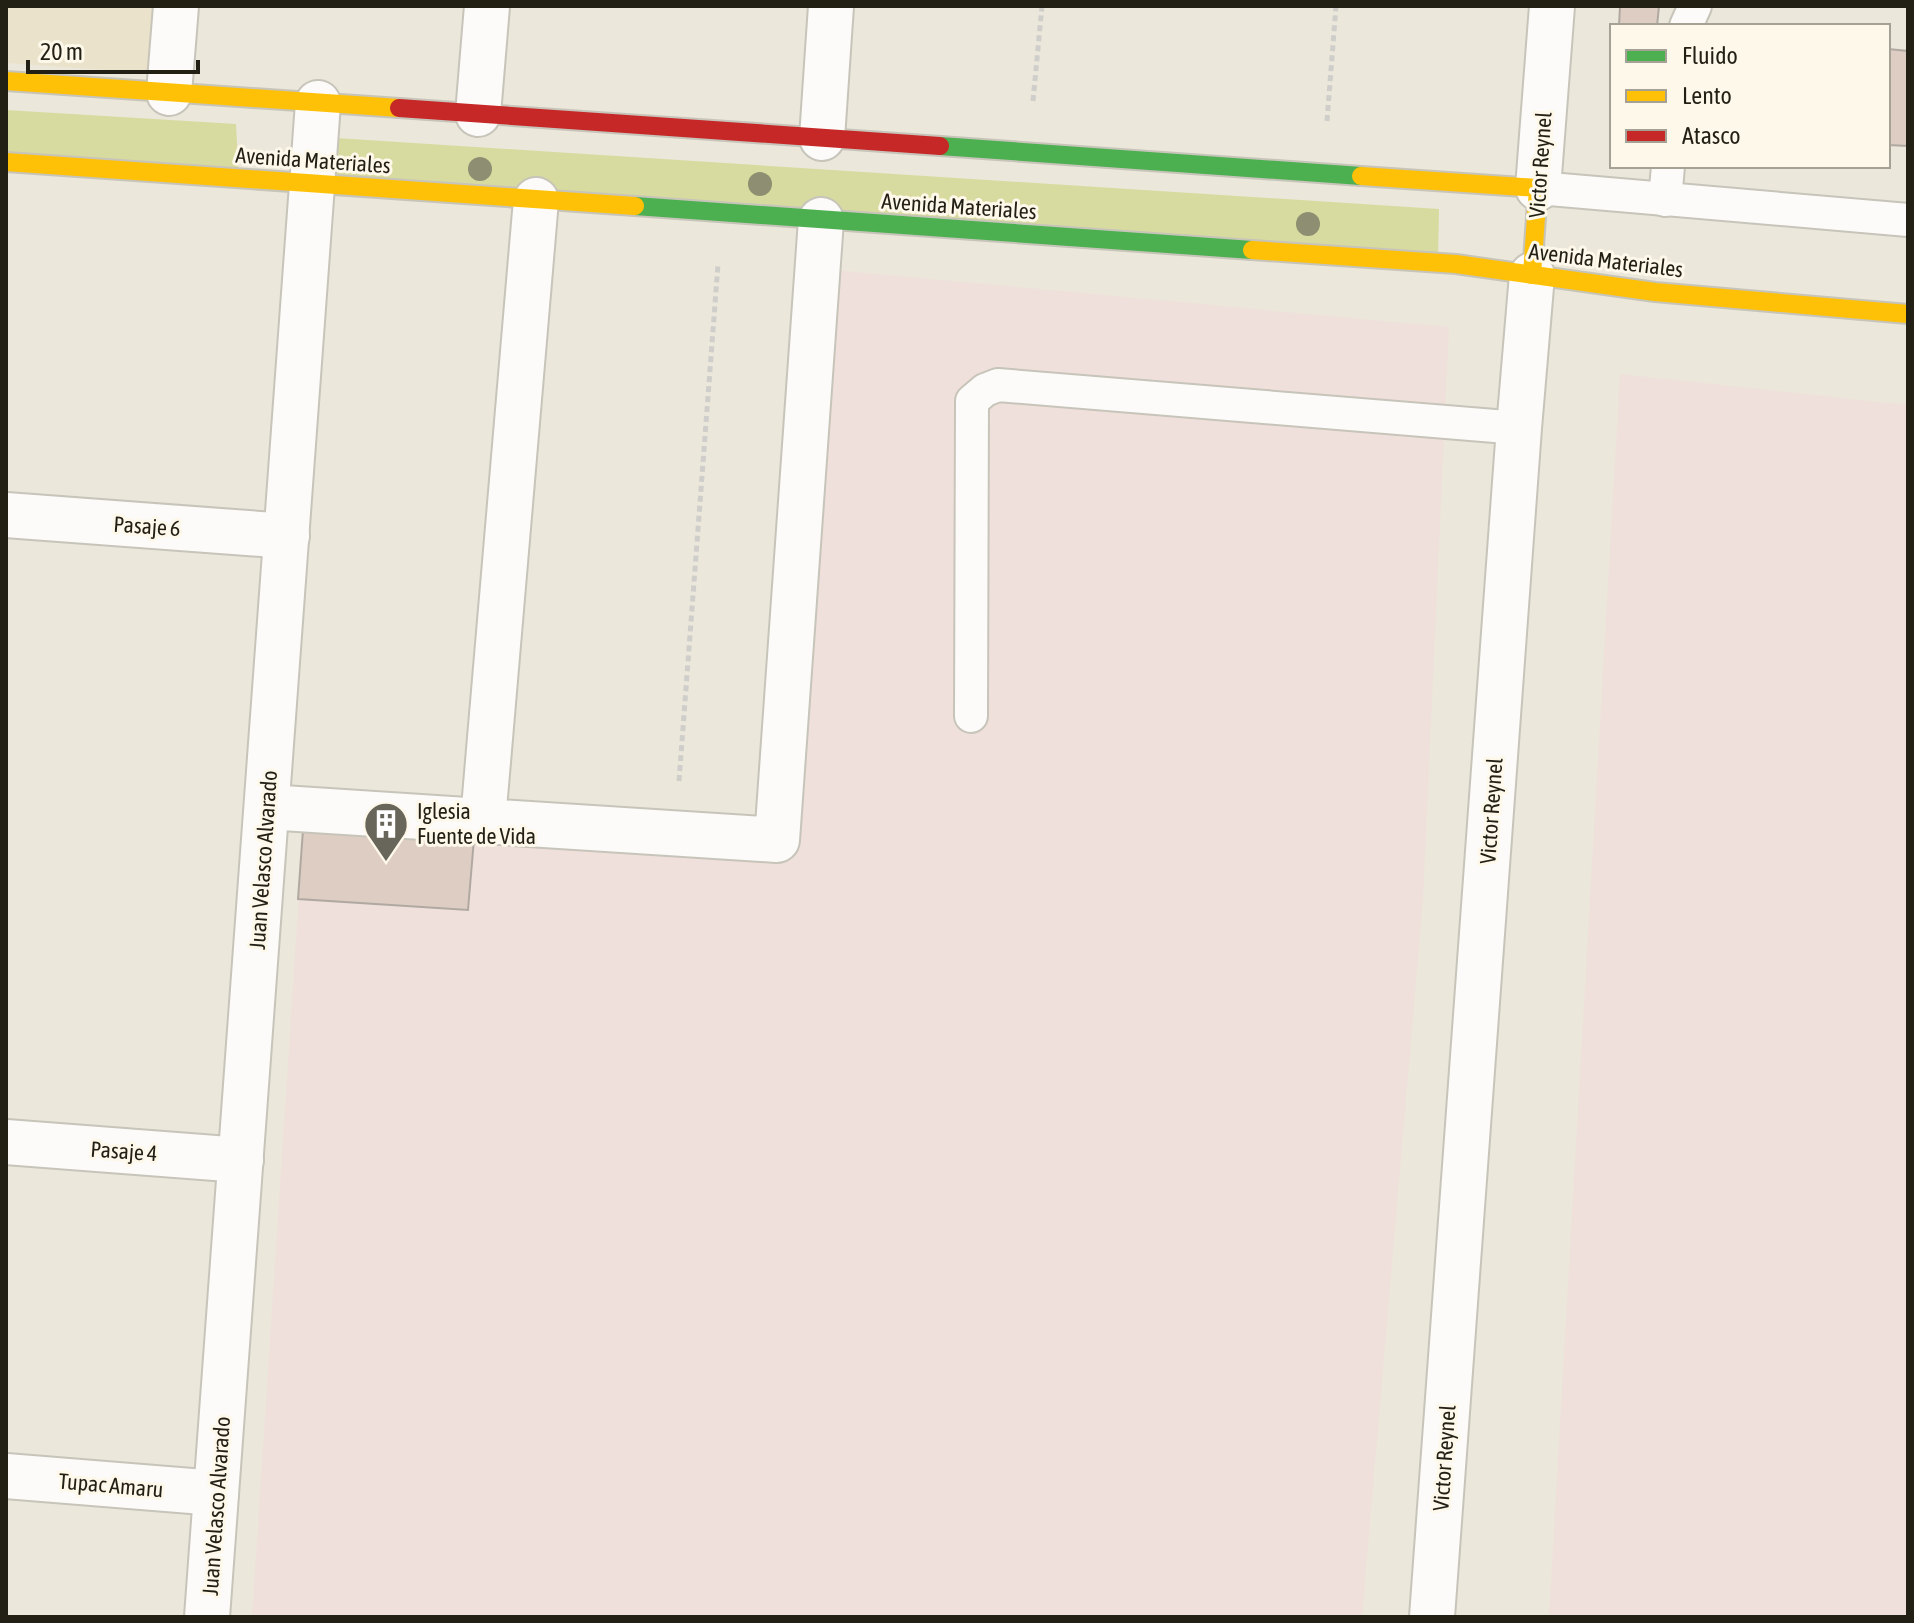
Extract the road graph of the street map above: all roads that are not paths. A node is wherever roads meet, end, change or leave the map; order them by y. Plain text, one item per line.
1 (176, 6) edge
2 (487, 6) edge
3 (831, 6) edge
4 (1552, 6) edge
5 (6, 81) edge
6 (169, 93) junction
7 (318, 103) junction
8 (478, 114) junction
9 (822, 138) junction
10 (6, 162) edge
11 (1668, 168) edge
12 (312, 184) junction
13 (1538, 188) junction
14 (536, 200) junction
15 (1665, 200) junction
16 (821, 220) junction
17 (1908, 220) edge
18 (1532, 275) junction
19 (1908, 314) edge
20 (1519, 428) junction
21 (6, 515) edge
22 (287, 536) junction
23 (971, 716) dead end
24 (267, 807) junction
25 (483, 820) junction
26 (6, 1142) edge
27 (241, 1160) junction
28 (6, 1476) edge
29 (216, 1493) junction
30 (207, 1617) edge
31 (1432, 1617) edge

1 - 6 street
2 - 8 street
3 - 9 street
4 - 13 street, Victor Reynel
5 - 6 street
6 - 7 street
7 - 8 street
7 - 12 street, Juan Velasco Alvarado
8 - 9 street
9 - 13 street
10 - 12 street, Avenida Materiales
11 - 15 lane
12 - 14 street, Avenida Materiales
12 - 22 street, Juan Velasco Alvarado
13 - 15 lane
13 - 18 street, Victor Reynel
14 - 16 street, Avenida Materiales
14 - 25 street
15 - 17 lane
16 - 18 street, Avenida Materiales
16 - 25 street
18 - 19 street, Avenida Materiales
18 - 20 street, Victor Reynel
20 - 23 lane
20 - 31 street, Victor Reynel
21 - 22 street, Pasaje 6
22 - 24 street, Juan Velasco Alvarado
24 - 25 street
24 - 27 street, Juan Velasco Alvarado
26 - 27 street, Pasaje 4
27 - 29 street, Juan Velasco Alvarado
28 - 29 street, Tupac Amaru
29 - 30 street, Juan Velasco Alvarado

